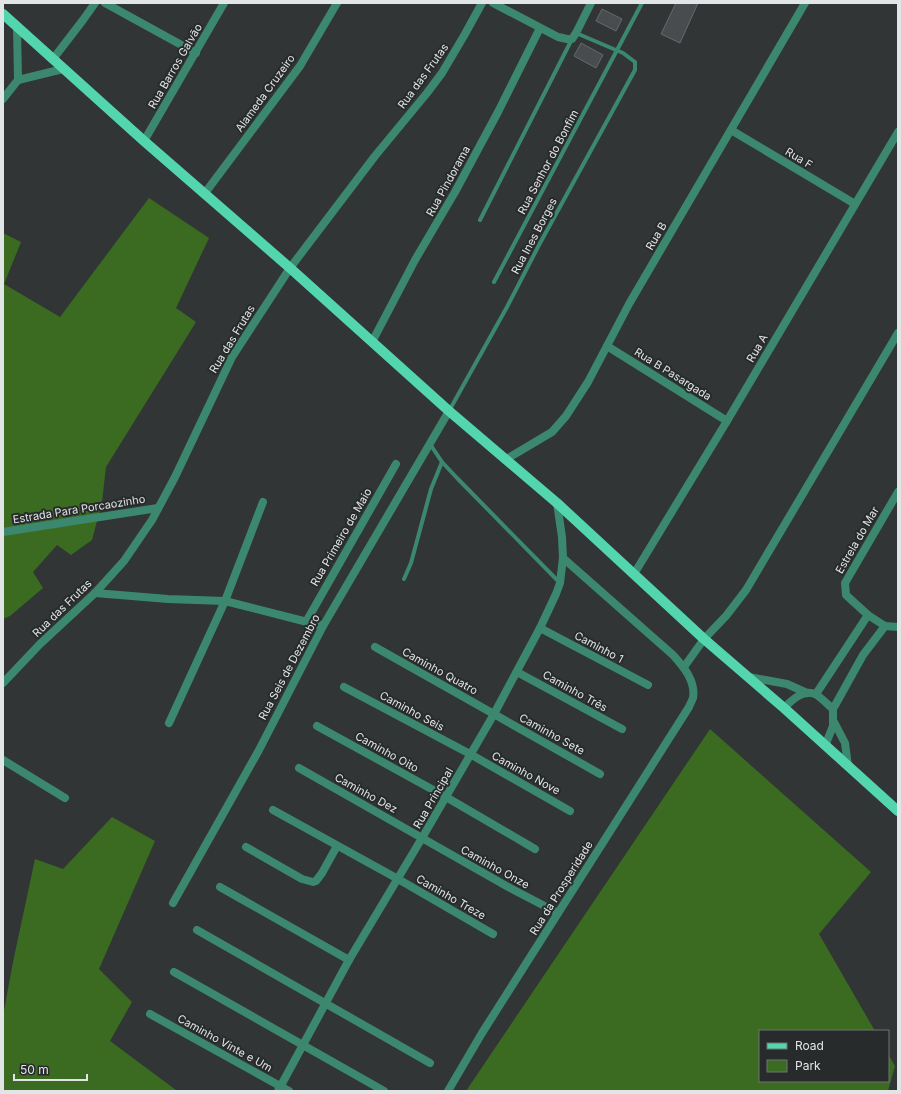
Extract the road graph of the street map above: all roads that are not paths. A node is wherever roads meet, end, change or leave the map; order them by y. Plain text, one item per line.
1 (94, 3) edge
2 (105, 3) edge
3 (224, 3) edge
4 (337, 3) edge
5 (482, 3) edge
6 (493, 3) edge
7 (591, 3) edge
8 (642, 3) edge
9 (805, 3) edge
10 (3, 14) edge
11 (17, 27) junction
12 (540, 28) junction
13 (574, 36) junction
14 (617, 50) junction
15 (196, 53) junction
16 (53, 59) junction
17 (63, 69) junction
18 (18, 80) junction
19 (3, 99) edge
20 (731, 130) junction
21 (898, 132) edge
22 (144, 141) junction
23 (206, 193) junction
24 (855, 204) junction
25 (480, 220) dead end
26 (290, 268) junction
27 (494, 282) dead end
28 (898, 333) edge
29 (372, 342) junction
30 (608, 346) junction
31 (449, 411) junction
32 (727, 421) junction
33 (430, 444) junction
34 (505, 460) junction
35 (442, 462) junction
36 (396, 464) dead end
37 (898, 492) edge
38 (263, 502) dead end
39 (556, 502) junction
40 (158, 508) junction
41 (3, 532) edge
42 (563, 558) junction
43 (634, 574) junction
44 (404, 579) dead end
45 (560, 583) junction
46 (95, 593) junction
47 (225, 601) junction
48 (868, 615) junction
49 (306, 622) junction
50 (323, 626) junction
51 (885, 626) junction
52 (898, 627) edge
53 (540, 628) junction
54 (704, 639) junction
55 (375, 647) dead end
56 (684, 667) junction
57 (517, 672) junction
58 (749, 677) junction
59 (3, 683) edge
60 (648, 685) dead end
61 (344, 687) dead end
62 (812, 694) junction
63 (784, 708) junction
64 (833, 709) junction
65 (494, 714) junction
66 (833, 718) junction
67 (169, 723) dead end
68 (317, 726) dead end
69 (622, 729) dead end
70 (825, 746) junction
71 (470, 754) junction
72 (3, 760) edge
73 (848, 766) junction
74 (299, 768) dead end
75 (600, 774) dead end
76 (446, 797) junction
77 (65, 798) dead end
78 (273, 810) dead end
79 (570, 811) dead end
80 (898, 811) edge
81 (422, 838) junction
82 (337, 846) junction
83 (246, 847) dead end
84 (535, 849) dead end
85 (398, 879) junction
86 (220, 887) dead end
87 (173, 903) dead end
88 (558, 913) junction
89 (197, 930) dead end
90 (493, 934) dead end
91 (349, 960) junction
92 (174, 972) dead end
93 (325, 1003) junction
94 (150, 1014) dead end
95 (302, 1045) junction
96 (430, 1063) dead end
97 (279, 1089) edge
98 (289, 1091) edge
99 (384, 1091) edge
100 (448, 1091) edge

1 - 16 street
2 - 15 street
3 - 15 street, Rua Barros Galvão
4 - 23 street, Alameda Cruzeiro
5 - 26 street, Rua das Frutas
6 - 12 street
7 - 13 street
8 - 14 lane, Rua Senhor do Bonfim
9 - 20 street, Rua B
10 - 11 main road
11 - 16 main road
11 - 18 street
12 - 13 street
12 - 29 street, Rua Pindorama
13 - 14 lane
13 - 25 lane
14 - 27 lane, Rua Senhor do Bonfim
14 - 31 lane, Rua Ines Borges
15 - 22 street, Rua Barros Galvão
16 - 17 main road
17 - 18 street
17 - 22 main road
18 - 19 street
20 - 24 street, Rua F
20 - 30 street, Rua B
21 - 24 street, Rua A
22 - 23 main road
23 - 26 main road
24 - 32 street, Rua A
26 - 29 main road
26 - 40 street, Rua das Frutas
28 - 54 street
29 - 31 main road
30 - 32 street, Rua B Pasargada
30 - 34 street, Rua B
31 - 33 street, Rua Seis de Dezembro
31 - 34 main road
32 - 43 street, Rua A
33 - 35 lane
33 - 50 street, Rua Seis de Dezembro
34 - 39 main road
35 - 44 lane
35 - 45 lane
36 - 49 street, Rua Primeiro de Maio
37 - 48 street, Estrela do Mar
38 - 47 street
39 - 42 street, Rua Principal
39 - 43 main road
40 - 41 street, Estrada Para Porcaozinho
40 - 46 street, Rua das Frutas
42 - 45 street, Rua Principal
42 - 56 street
43 - 54 main road
45 - 53 street, Rua Principal
46 - 47 street
46 - 59 street, Rua das Frutas
47 - 49 street
47 - 67 street
48 - 51 street, Estrela do Mar
48 - 62 street
49 - 50 street
50 - 87 street, Rua Seis de Dezembro
51 - 52 street, Estrela do Mar
51 - 64 street
53 - 57 street, Rua Principal
53 - 60 street, Caminho 1
54 - 56 street
54 - 58 main road
55 - 65 street, Caminho Quatro
56 - 88 street, Rua da Prosperidade
57 - 65 street, Rua Principal
57 - 69 street, Caminho Três
58 - 62 street
58 - 63 main road
61 - 71 street, Caminho Seis
62 - 63 street
62 - 64 street
63 - 70 main road
64 - 66 street
65 - 71 street, Rua Principal
65 - 75 street, Caminho Sete
66 - 70 street
66 - 73 street
68 - 76 street, Caminho Oito
70 - 73 main road
71 - 76 street, Rua Principal
71 - 79 street, Caminho Nove
72 - 77 street
73 - 80 main road
74 - 81 street, Caminho Dez
76 - 81 street, Rua Principal
76 - 84 street, Caminho Oito
78 - 82 street, Caminho Treze
81 - 85 street, Rua Principal
81 - 88 street, Caminho Onze
82 - 83 street
82 - 85 street, Caminho Treze
85 - 90 street, Caminho Treze
85 - 91 street, Rua Principal
86 - 91 street
88 - 100 street, Rua da Prosperidade
89 - 93 street
91 - 93 street, Rua Principal
92 - 95 street
93 - 95 street, Rua Principal
93 - 96 street
94 - 97 street, Caminho Vinte e Um
95 - 97 street, Rua Principal
95 - 99 street
97 - 98 street, Caminho Vinte e Um

